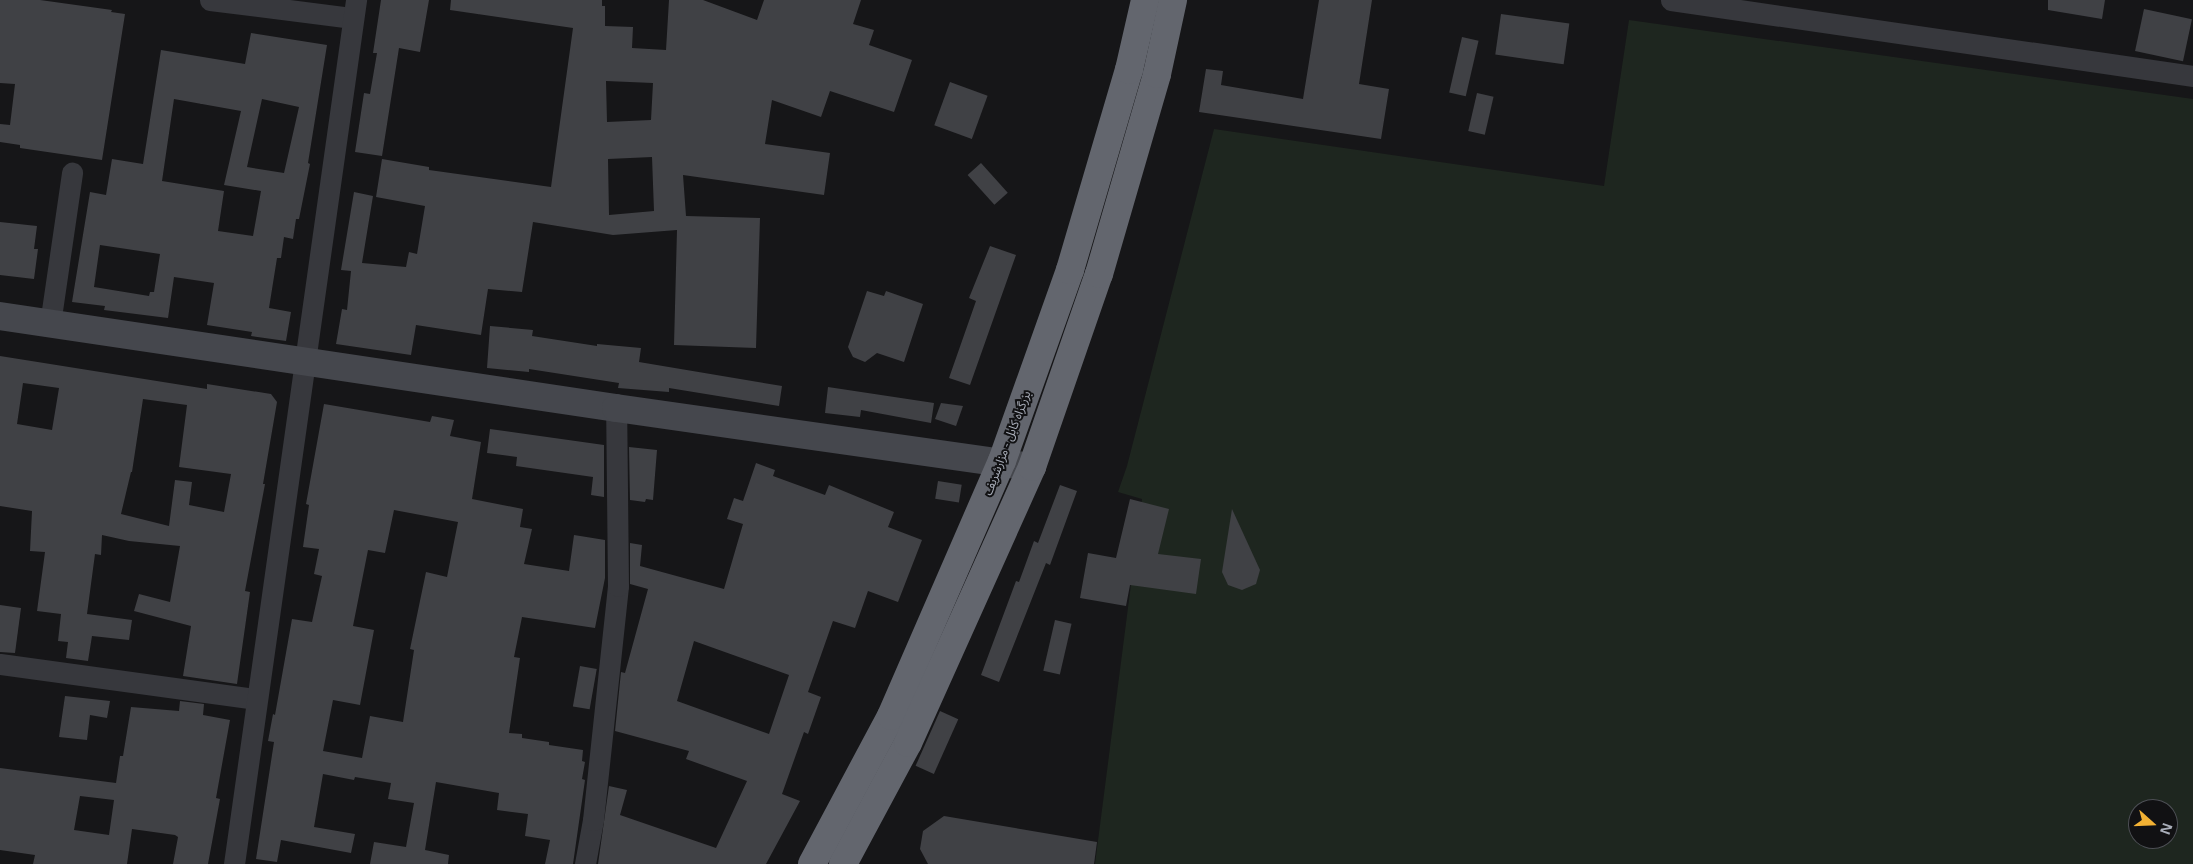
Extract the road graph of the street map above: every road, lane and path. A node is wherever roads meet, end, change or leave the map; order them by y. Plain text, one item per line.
1 (210, 0) edge
2 (1145, 0) edge
3 (1173, 0) edge
4 (1671, 0) edge
5 (354, 9) edge
6 (2193, 76) edge
7 (72, 173) dead end
8 (0, 316) edge
9 (50, 324) junction
10 (305, 361) junction
11 (616, 408) junction
12 (1002, 461) junction
13 (1032, 467) junction
14 (0, 664) edge
15 (257, 699) junction
16 (234, 864) edge
17 (585, 864) edge
18 (812, 864) edge
19 (843, 864) edge

1 - 5 street
2 - 12 highway, بزرگراه کابل - مزارشریف
3 - 13 highway
4 - 6 street
5 - 10 street
7 - 9 street
8 - 9 street
9 - 10 street
10 - 11 street
10 - 15 street
11 - 12 street
11 - 17 street
12 - 13 street
12 - 18 highway, بزرگراه کابل - مزارشریف
13 - 19 highway
14 - 15 street
15 - 16 street

